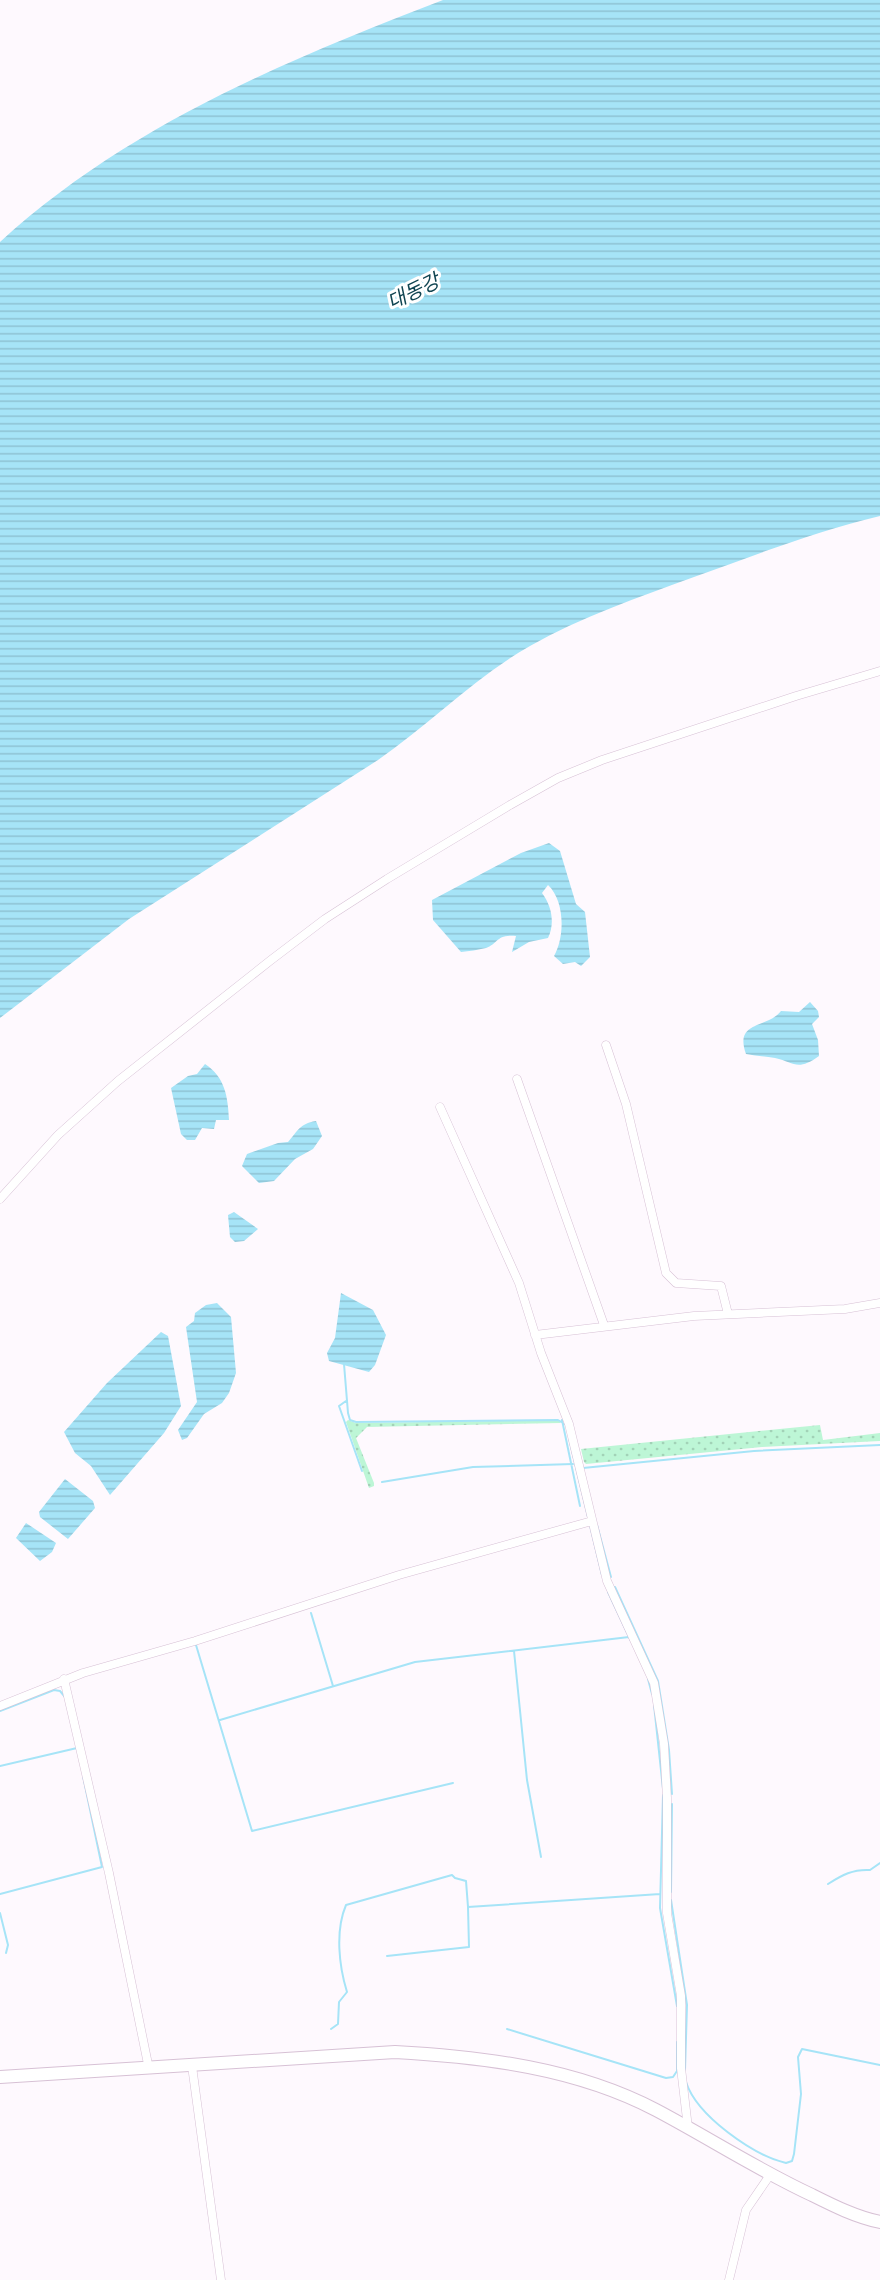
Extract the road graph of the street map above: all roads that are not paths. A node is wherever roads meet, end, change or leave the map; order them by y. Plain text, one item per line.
1 (880, 671) edge
2 (606, 1045) dead end
3 (518, 1079) dead end
4 (440, 1107) dead end
5 (0, 1198) edge
6 (880, 1303) edge
7 (728, 1314) junction
8 (604, 1325) junction
9 (535, 1335) junction
10 (592, 1521) junction
11 (64, 1679) junction
12 (0, 1706) edge
13 (192, 2066) junction
14 (149, 2069) junction
15 (0, 2077) edge
16 (688, 2129) junction
17 (770, 2175) junction
18 (880, 2222) edge
19 (221, 2280) edge
20 (729, 2280) edge

1 - 5 street
2 - 7 street
3 - 8 street
4 - 9 street
6 - 7 street
7 - 8 street
8 - 9 street
9 - 10 street
10 - 11 street
10 - 16 street
11 - 12 street
11 - 14 street
13 - 14 main road
13 - 16 main road
13 - 19 street
14 - 15 main road
16 - 17 main road
17 - 18 main road
17 - 20 street

